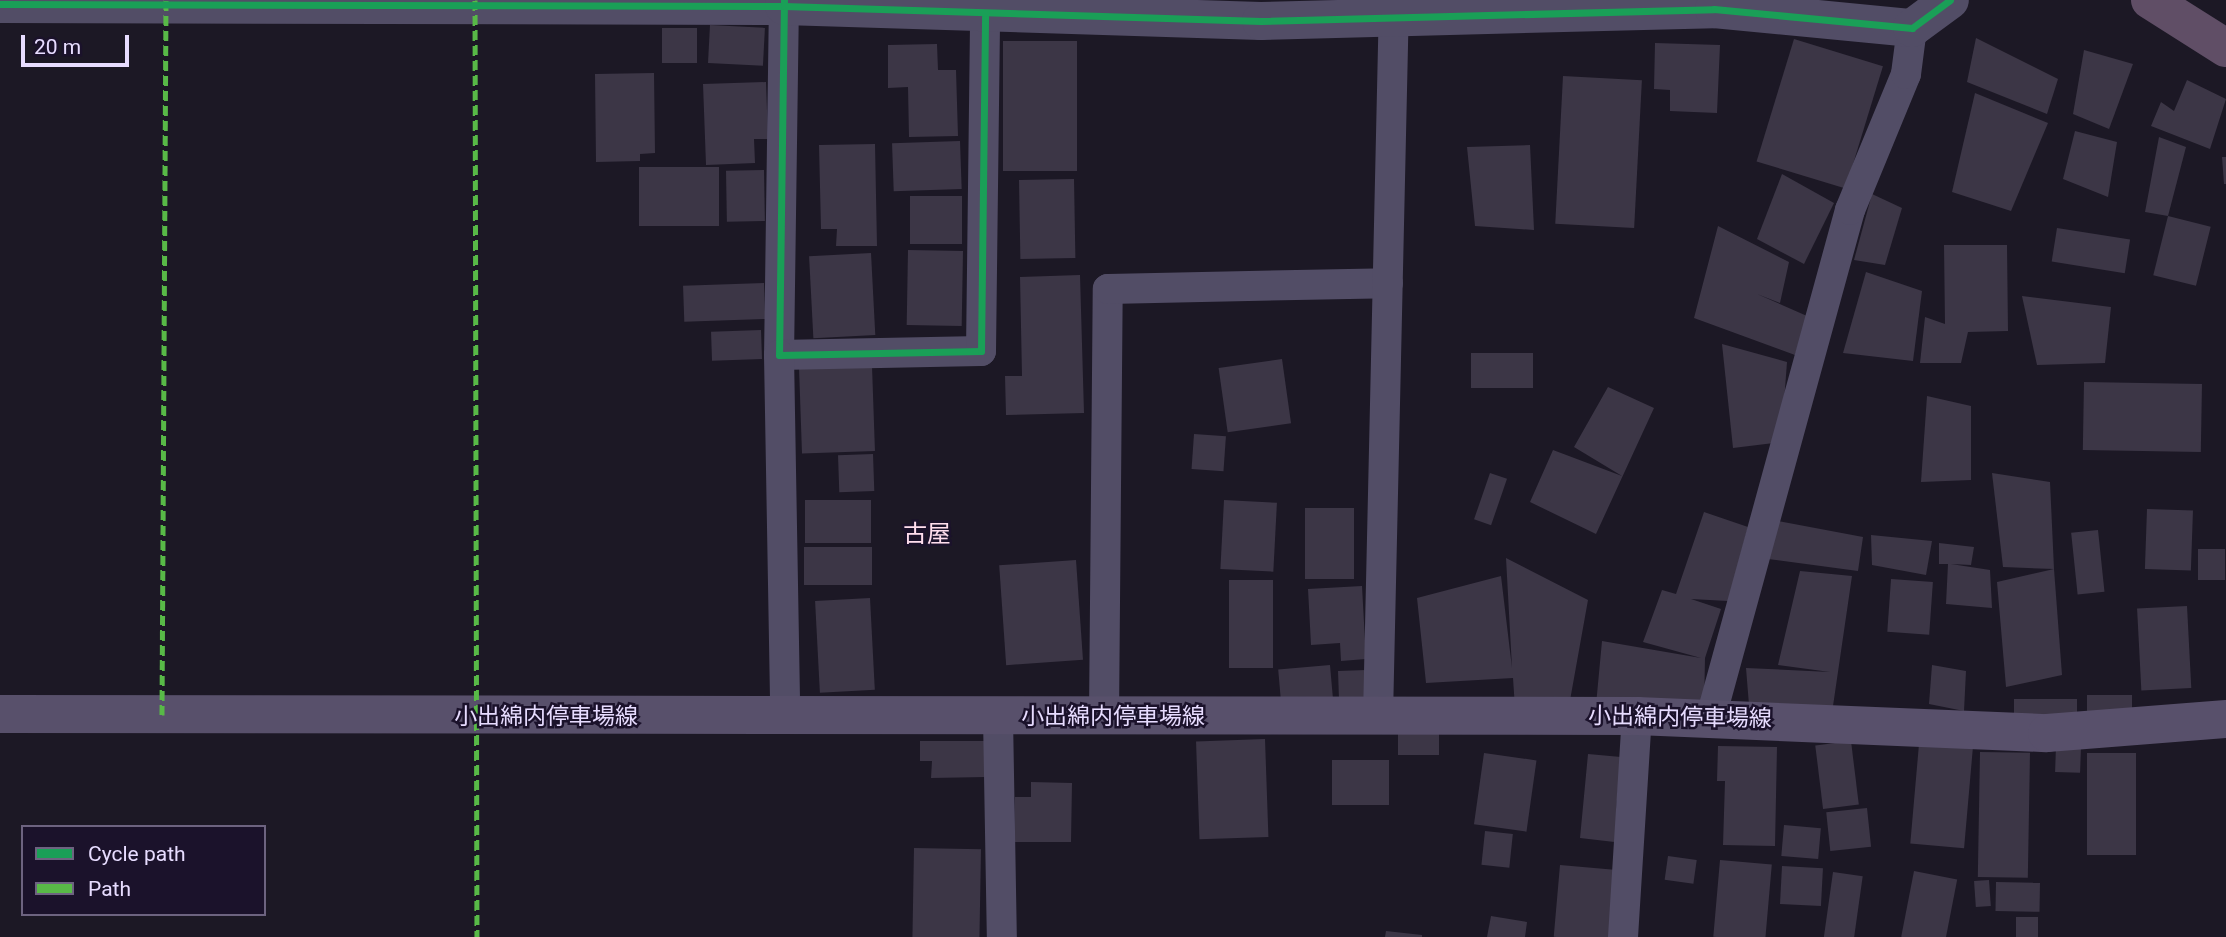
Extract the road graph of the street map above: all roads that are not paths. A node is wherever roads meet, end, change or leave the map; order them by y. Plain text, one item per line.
1 (1950, 0) edge
2 (2150, 0) edge
3 (784, 3) edge
4 (0, 4) edge
5 (1394, 9) edge
6 (985, 15) junction
7 (1912, 28) junction
8 (2226, 48) edge
9 (1388, 283) junction
10 (779, 355) junction
11 (0, 714) edge
12 (785, 714) junction
13 (1378, 716) junction
14 (1637, 716) junction
15 (998, 717) junction
16 (1104, 717) junction
17 (1711, 718) junction
18 (2226, 719) edge
19 (1002, 937) edge
20 (1623, 937) edge

1 - 7 street
2 - 8 highway
3 - 4 street
3 - 6 street
3 - 10 street
5 - 6 street
5 - 7 street
5 - 9 street
6 - 10 street
7 - 17 street
9 - 13 street
9 - 16 street
10 - 12 street
11 - 12 main road, 小出綿内停車場線
12 - 15 main road, 小出綿内停車場線
13 - 14 main road, 小出綿内停車場線
13 - 16 main road, 小出綿内停車場線
14 - 17 main road, 小出綿内停車場線
14 - 20 street
15 - 16 main road, 小出綿内停車場線
15 - 19 street
17 - 18 main road, 小出綿内停車場線

